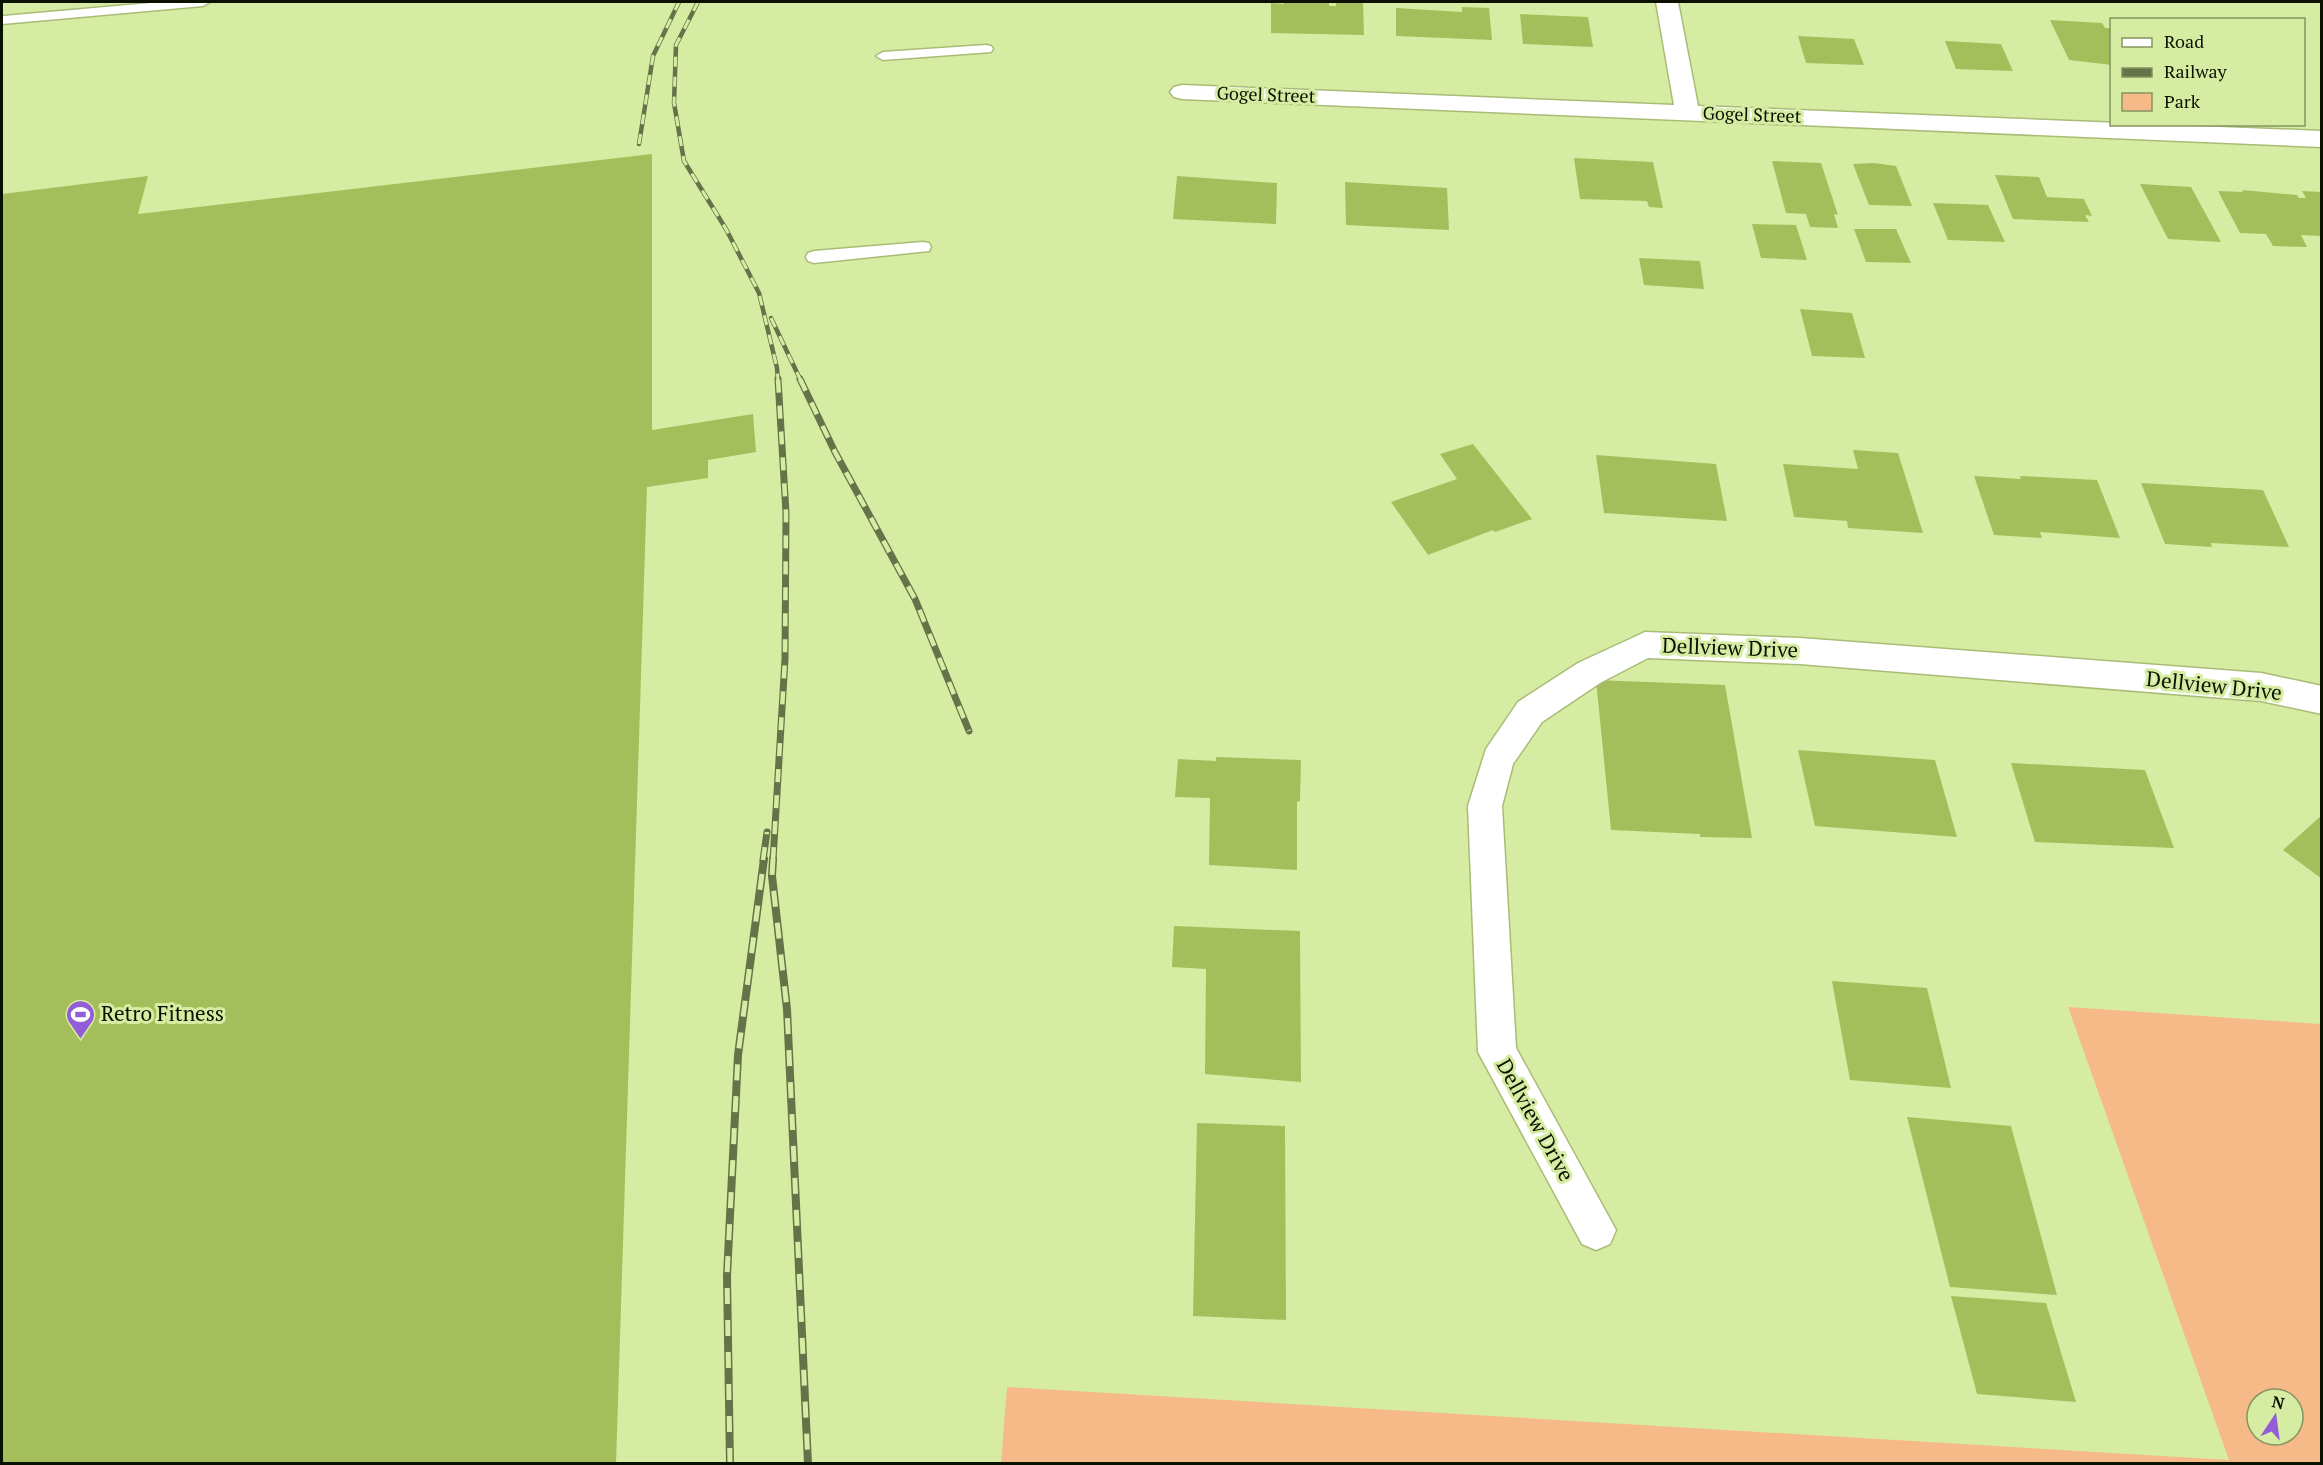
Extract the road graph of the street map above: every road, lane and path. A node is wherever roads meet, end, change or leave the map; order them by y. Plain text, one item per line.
1 (203, 2) edge
2 (1667, 2) edge
3 (11, 6) dead end
4 (3, 22) edge
5 (986, 49) dead end
6 (883, 56) dead end
7 (1182, 92) dead end
8 (1687, 112) junction
9 (2322, 139) edge
10 (923, 247) dead end
11 (814, 257) dead end
12 (2322, 700) edge
13 (1596, 1230) dead end

1 - 4 lane
2 - 8 street
3 - 4 lane
5 - 6 lane
7 - 8 street, Gogel Street
8 - 9 street, Gogel Street
10 - 11 lane
12 - 13 street, Dellview Drive

